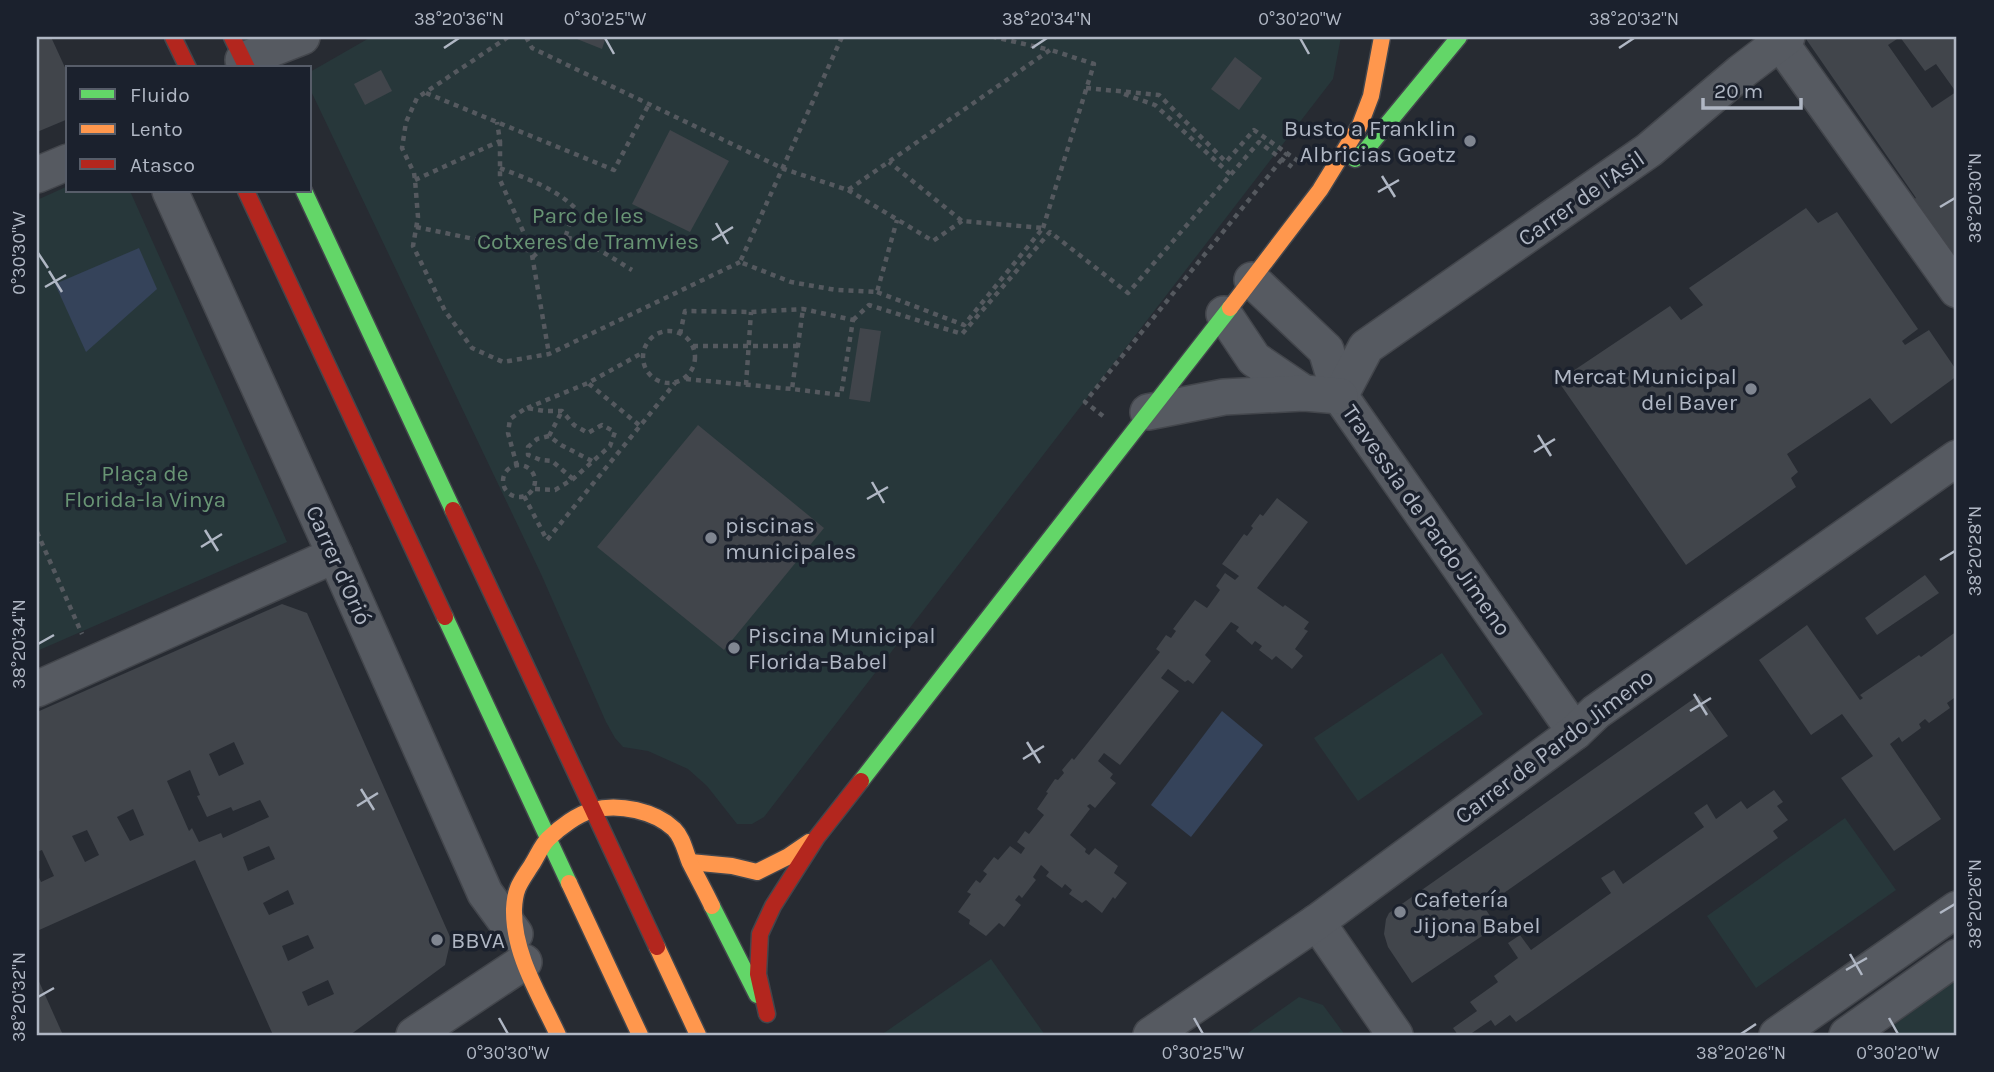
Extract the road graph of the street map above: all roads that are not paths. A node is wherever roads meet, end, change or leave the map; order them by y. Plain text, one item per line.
1 (302, 37) edge
2 (1382, 37) edge
3 (1459, 37) edge
4 (1784, 39) edge
5 (240, 55) edge
6 (66, 163) edge
7 (37, 175) edge
8 (1323, 186) junction
9 (170, 192) edge
10 (246, 192) edge
11 (304, 192) edge
12 (1252, 281) junction
13 (1957, 290) edge
14 (1224, 314) junction
15 (1366, 347) junction
16 (1326, 350) junction
17 (1304, 393) junction
18 (1340, 396) junction
19 (1148, 412) junction
20 (1957, 458) edge
21 (335, 555) junction
22 (37, 689) edge
23 (1575, 732) junction
24 (594, 810) junction
25 (817, 837) junction
26 (548, 839) junction
27 (690, 862) junction
28 (1957, 909) edge
29 (1317, 922) junction
30 (520, 948) junction
31 (1957, 957) edge
32 (414, 1035) edge
33 (558, 1035) edge
34 (640, 1035) edge
35 (698, 1035) edge
36 (1151, 1035) edge
37 (1395, 1035) edge
38 (1777, 1035) edge
39 (1847, 1035) edge

1 - 5 street
2 - 8 street
3 - 8 street
4 - 13 street
4 - 15 street, Carrer de l'Asil
6 - 7 street
8 - 12 street
9 - 21 street, Carrer d'Orió
10 - 26 street
11 - 24 street
12 - 14 street
12 - 16 street
14 - 17 street
14 - 19 street
15 - 16 street
15 - 18 street, Carrer de l'Asil
16 - 18 street, Travessia de Pardo Jimeno
17 - 18 street
17 - 19 street
18 - 23 street, Travessia de Pardo Jimeno
19 - 25 street
20 - 23 street, Carrer de Pardo Jimeno
21 - 22 street
21 - 30 street, Carrer d'Orió
23 - 29 street, Carrer de Pardo Jimeno
24 - 26 street, Carrer d'Orió
24 - 27 street, Carrer d'Orió
24 - 35 street
25 - 27 street
25 - 27 street, Carrer d'Orió
26 - 30 street, Carrer d'Orió
26 - 34 street
28 - 38 street
29 - 36 street, Carrer de Pardo Jimeno
29 - 37 street
30 - 32 street
30 - 33 street, Carrer d'Orió
31 - 39 street

